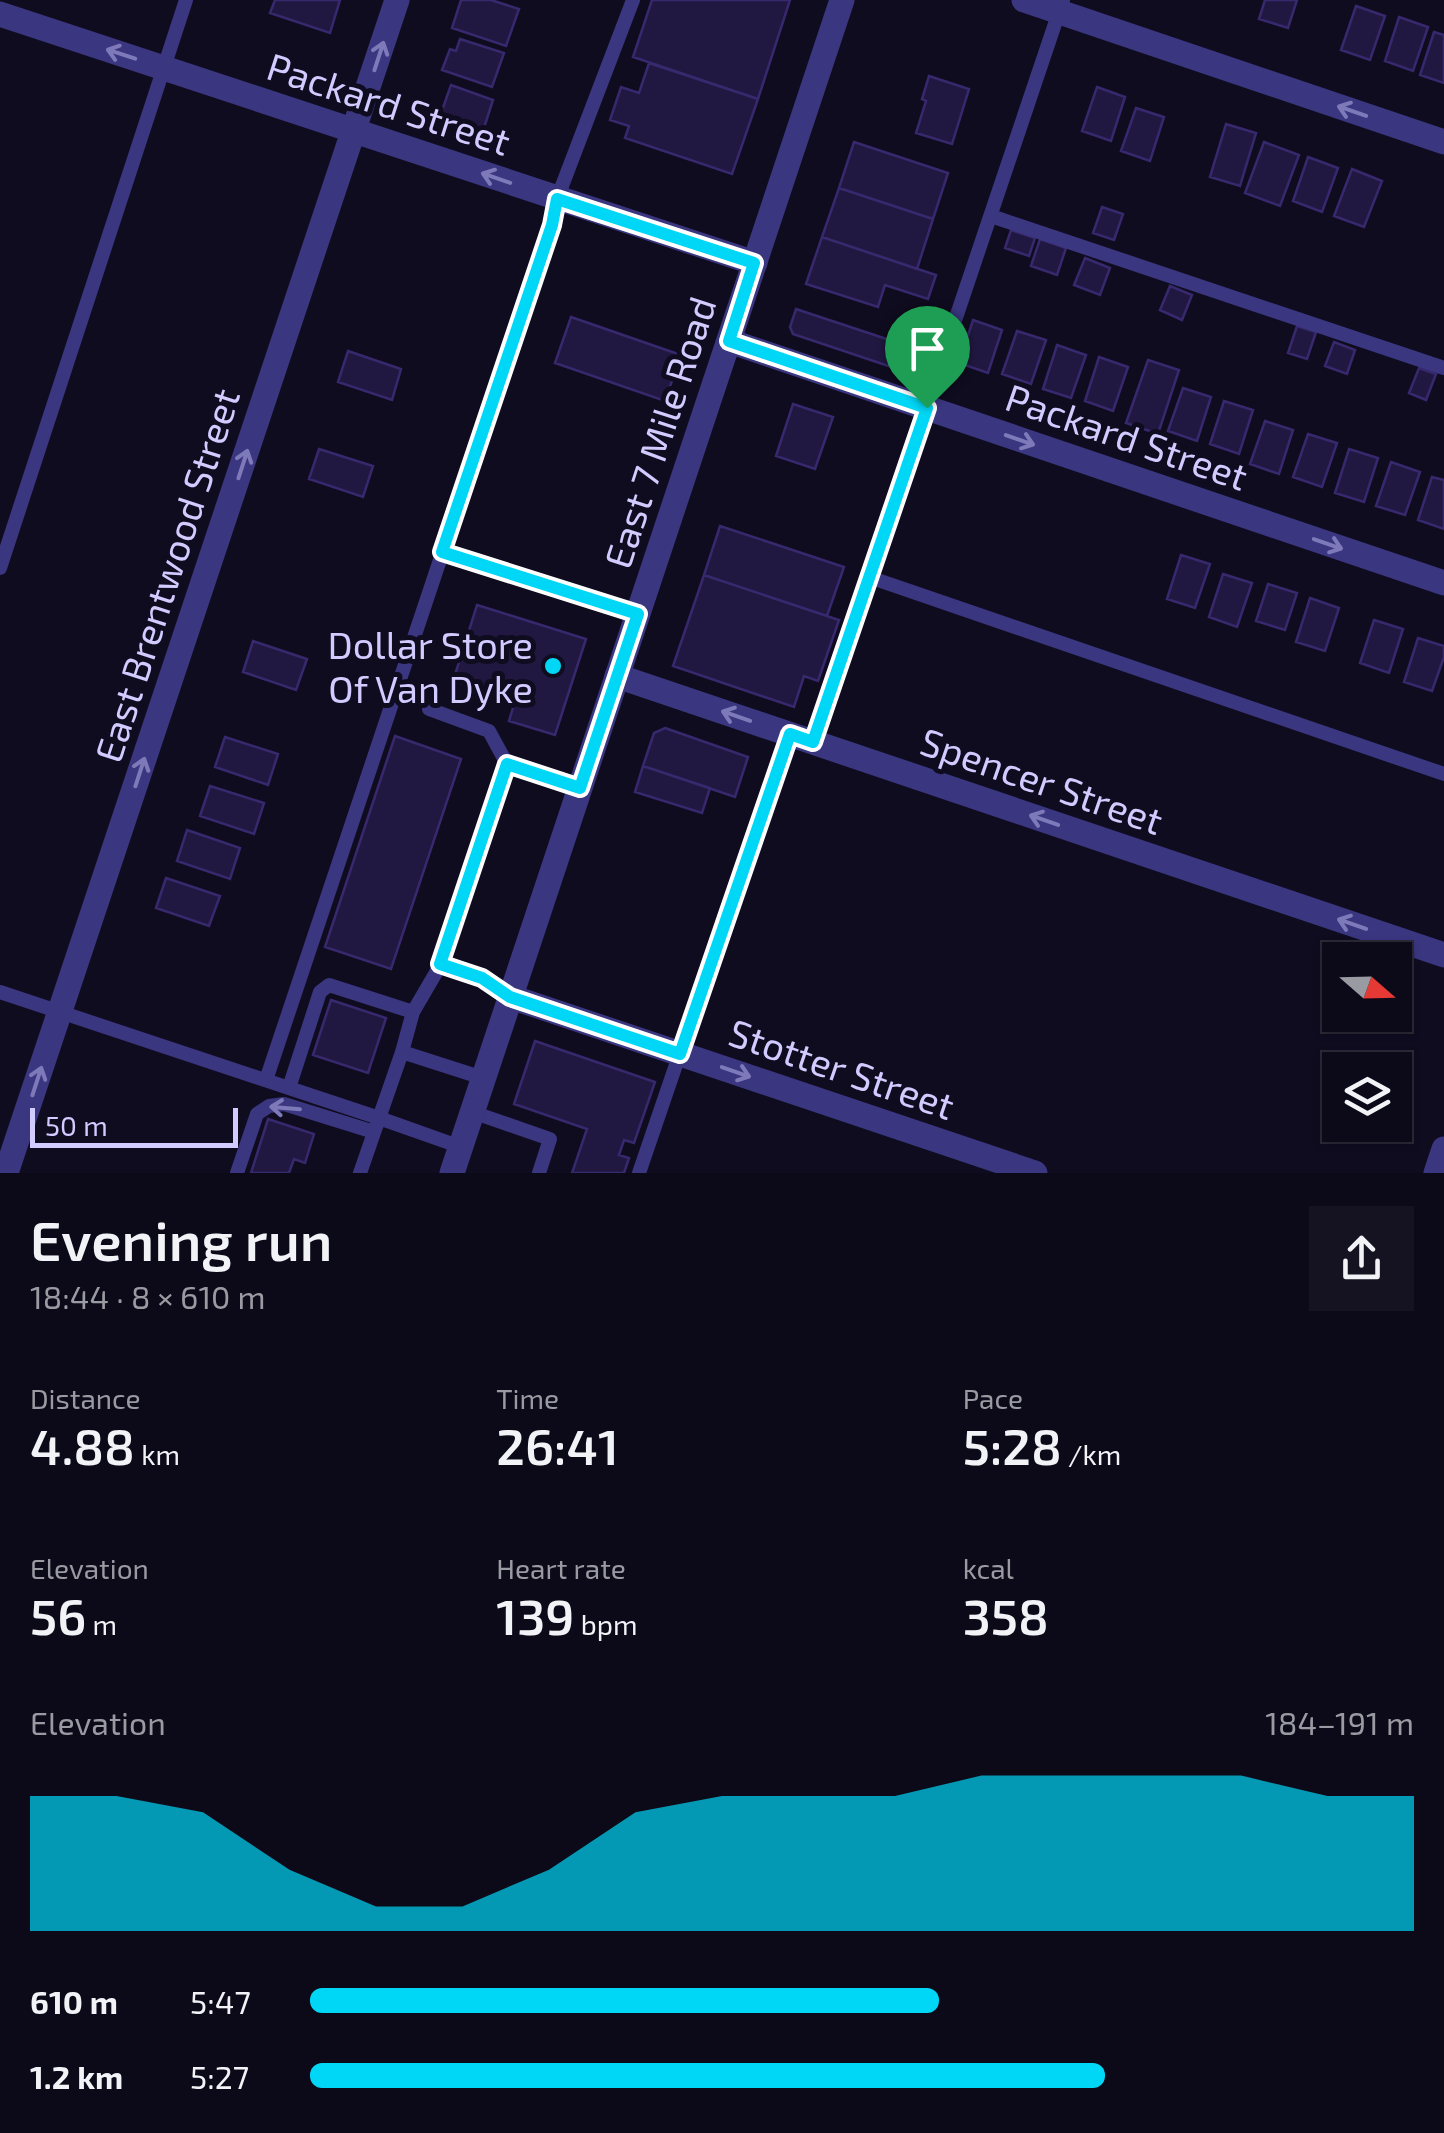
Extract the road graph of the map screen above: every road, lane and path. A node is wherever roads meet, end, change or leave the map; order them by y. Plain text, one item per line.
1 (186, 0) edge
2 (398, 0) edge
3 (633, 0) edge
4 (842, 0) edge
5 (1024, 0) edge
6 (1061, 6) edge
7 (0, 14) edge
8 (164, 68) junction
9 (354, 131) junction
10 (1444, 142) edge
11 (557, 199) junction
12 (991, 216) junction
13 (754, 263) junction
14 (729, 341) junction
15 (1444, 368) edge
16 (927, 408) junction
17 (442, 552) junction
18 (0, 568) edge
19 (869, 577) junction
20 (1444, 583) edge
21 (638, 614) junction
22 (616, 676) junction
23 (429, 709) dead end
24 (801, 738) junction
25 (507, 764) junction
26 (1444, 774) edge
27 (580, 788) junction
28 (1444, 955) edge
29 (440, 964) junction
30 (0, 992) edge
31 (510, 997) junction
32 (59, 1012) junction
33 (413, 1012) junction
34 (402, 1052) junction
35 (680, 1054) junction
36 (484, 1078) junction
37 (266, 1080) junction
38 (289, 1088) junction
39 (472, 1112) junction
40 (377, 1125) junction
41 (461, 1147) junction
42 (1444, 1149) edge
43 (6, 1173) edge
44 (236, 1173) edge
45 (360, 1173) edge
46 (452, 1173) edge
47 (539, 1173) edge
48 (639, 1173) edge
49 (1035, 1173) edge
50 (1436, 1173) edge

1 - 8 lane
9 -> 2 street, East Brentwood Street
3 - 11 lane
4 - 13 street, East 7 Mile Road
5 - 6 street
10 -> 6 street
6 - 12 lane
8 -> 7 street, Packard Street
8 - 9 street, Packard Street
8 - 18 lane
11 -> 9 street, Packard Street
32 -> 9 street, East Brentwood Street
11 - 13 street, Packard Street
11 - 17 lane
12 - 15 lane
12 - 16 lane
13 - 14 street, East 7 Mile Road
14 - 16 street, Packard Street
14 - 21 street, East 7 Mile Road
16 - 19 lane
16 -> 20 street, Packard Street
17 - 21 lane
17 - 37 lane
19 - 24 lane
19 - 26 lane
21 - 22 street, East 7 Mile Road
24 -> 22 street, Spencer Street
22 - 27 street, East 7 Mile Road
23 - 25 lane
28 -> 24 street, Spencer Street
24 - 35 lane
25 - 27 lane
25 - 29 lane
27 - 31 street, East 7 Mile Road
29 - 31 lane
29 - 33 lane
30 - 32 lane
31 - 35 street, Stotter Street
31 - 36 street, East 7 Mile Road
32 - 37 lane
43 -> 32 street, East Brentwood Street
33 - 34 lane
33 - 38 lane
34 - 36 lane
34 - 40 lane
35 - 48 lane
35 -> 49 street, Stotter Street
36 - 39 street, East 7 Mile Road
37 - 38 lane
38 - 40 lane
39 - 41 street, East 7 Mile Road
39 - 47 lane
40 - 41 lane
40 -> 44 lane
40 - 45 lane
41 - 46 street, East 7 Mile Road
42 - 50 street

